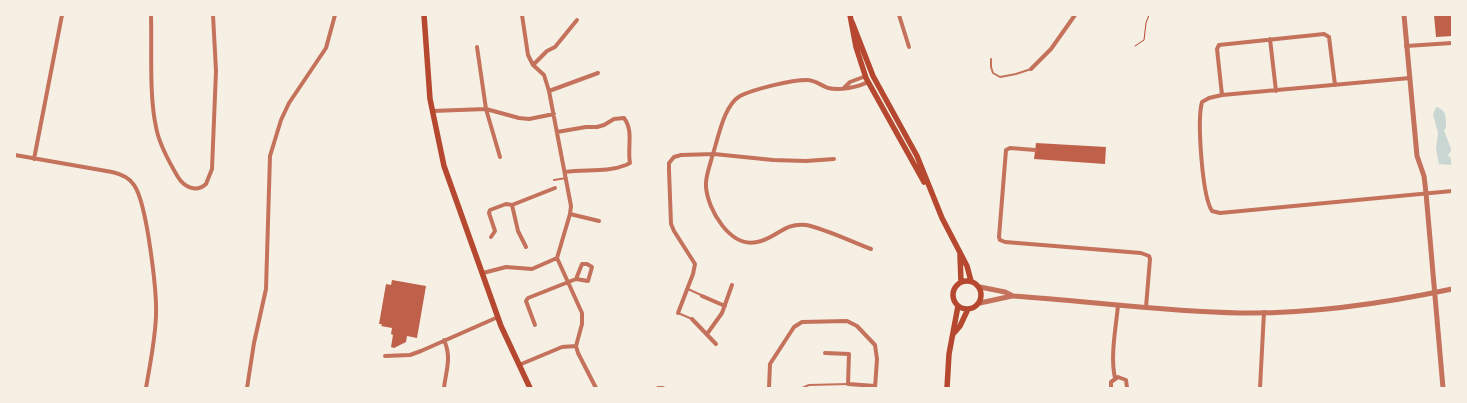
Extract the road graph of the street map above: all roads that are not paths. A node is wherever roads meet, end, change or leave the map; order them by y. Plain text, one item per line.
1 (62, 15) edge
2 (152, 15) edge
3 (213, 15) edge
4 (335, 15) edge
5 (424, 15) edge
6 (522, 15) edge
7 (850, 15) edge
8 (899, 15) edge
9 (1075, 15) edge
10 (1404, 15) edge
11 (576, 20) dead end
12 (852, 22) junction
13 (1270, 39) junction
14 (1452, 43) edge
15 (1406, 46) junction
16 (477, 47) dead end
17 (909, 47) dead end
18 (991, 59) dead end
19 (533, 65) junction
20 (1031, 69) joint
21 (598, 74) dead end
22 (865, 76) junction
23 (873, 76) junction
24 (1410, 78) junction
25 (868, 82) junction
26 (1335, 85) junction
27 (844, 88) junction
28 (549, 91) junction
29 (1276, 91) junction
30 (1222, 95) junction
31 (486, 109) junction
32 (432, 111) junction
33 (554, 114) junction
34 (557, 132) junction
35 (1035, 150) dead end
36 (714, 154) junction
37 (15, 155) edge
38 (500, 157) dead end
39 (834, 158) dead end
40 (34, 159) junction
41 (565, 172) junction
42 (566, 178) junction
43 (554, 180) dead end
44 (555, 188) dead end
45 (928, 188) junction
46 (1452, 191) edge
47 (1426, 194) junction
48 (512, 205) junction
49 (570, 214) junction
50 (599, 221) dead end
51 (490, 237) dead end
52 (526, 247) dead end
53 (871, 249) dead end
54 (960, 256) junction
55 (557, 258) junction
56 (483, 273) junction
57 (576, 279) junction
58 (972, 281) junction
59 (567, 282) junction
60 (960, 282) junction
61 (732, 286) dead end
62 (980, 287) junction
63 (688, 289) junction
64 (1452, 290) edge
65 (1435, 293) junction
66 (702, 296) joint
67 (1012, 296) junction
68 (980, 303) junction
69 (1118, 305) junction
70 (725, 306) junction
71 (958, 306) junction
72 (1146, 308) junction
73 (968, 309) junction
74 (1264, 312) junction
75 (678, 313) joint
76 (498, 317) junction
77 (692, 319) joint
78 (535, 325) dead end
79 (954, 333) junction
80 (707, 334) junction
81 (444, 340) junction
82 (716, 344) dead end
83 (576, 346) junction
84 (825, 353) dead end
85 (385, 356) dead end
86 (519, 365) junction
87 (1115, 378) junction
88 (848, 384) junction
89 (875, 387) edge
90 (146, 388) edge
91 (247, 388) edge
92 (444, 388) edge
93 (530, 388) edge
94 (596, 388) edge
95 (658, 388) edge
96 (662, 388) edge
97 (769, 388) edge
98 (802, 388) edge
99 (946, 388) edge
100 (1111, 388) edge
101 (1128, 388) edge
102 (1260, 388) edge
103 (1443, 388) edge

1 - 40 street
2 - 3 street
4 - 91 street
5 - 32 main road
6 - 19 street
7 - 12 main road
8 - 17 street
9 - 20 street
10 - 15 street
11 - 19 street
12 - 22 main road
12 - 23 main road
13 - 26 street
13 - 29 street
13 - 30 street
14 - 15 street
15 - 24 street
16 - 31 street
18 - 20 lane
19 - 28 street
21 - 28 street
22 - 23 street
22 - 25 main road
22 - 27 street
23 - 25 street
23 - 45 main road
24 - 26 street
24 - 47 street
25 - 27 street
25 - 45 main road
26 - 29 street
27 - 36 street
28 - 33 street
29 - 30 street
30 - 47 street
31 - 32 street
31 - 33 street
31 - 38 street
32 - 56 main road
33 - 34 street
34 - 41 street
34 - 41 street
35 - 72 street
36 - 39 street
36 - 53 street
36 - 63 street
37 - 40 street
40 - 90 street
41 - 42 street
42 - 43 lane
42 - 49 street
44 - 48 street
45 - 54 main road
46 - 47 street
47 - 65 street
48 - 51 street
48 - 52 street
49 - 50 street
49 - 55 street
54 - 58 main road
54 - 60 main road
55 - 56 street
55 - 59 street
56 - 76 main road
57 - 57 street
57 - 59 street
58 - 60 main road
58 - 62 main road
59 - 78 street
59 - 83 street
60 - 71 main road
61 - 70 street
62 - 67 street
62 - 68 main road
63 - 66 lane
63 - 75 street
64 - 65 street
65 - 74 street
65 - 103 street
66 - 70 street
67 - 68 street
67 - 69 street
68 - 73 main road
69 - 72 street
69 - 87 street
70 - 80 street
71 - 73 main road
71 - 79 main road
72 - 74 street
73 - 79 main road
74 - 102 street
75 - 77 lane
76 - 81 street
76 - 86 main road
77 - 80 street
79 - 99 main road
80 - 82 street
81 - 85 street
81 - 92 street
83 - 86 street
83 - 94 street
84 - 88 street
86 - 93 main road
87 - 100 street
87 - 101 street
88 - 89 street
88 - 98 lane
89 - 97 street
95 - 96 street

